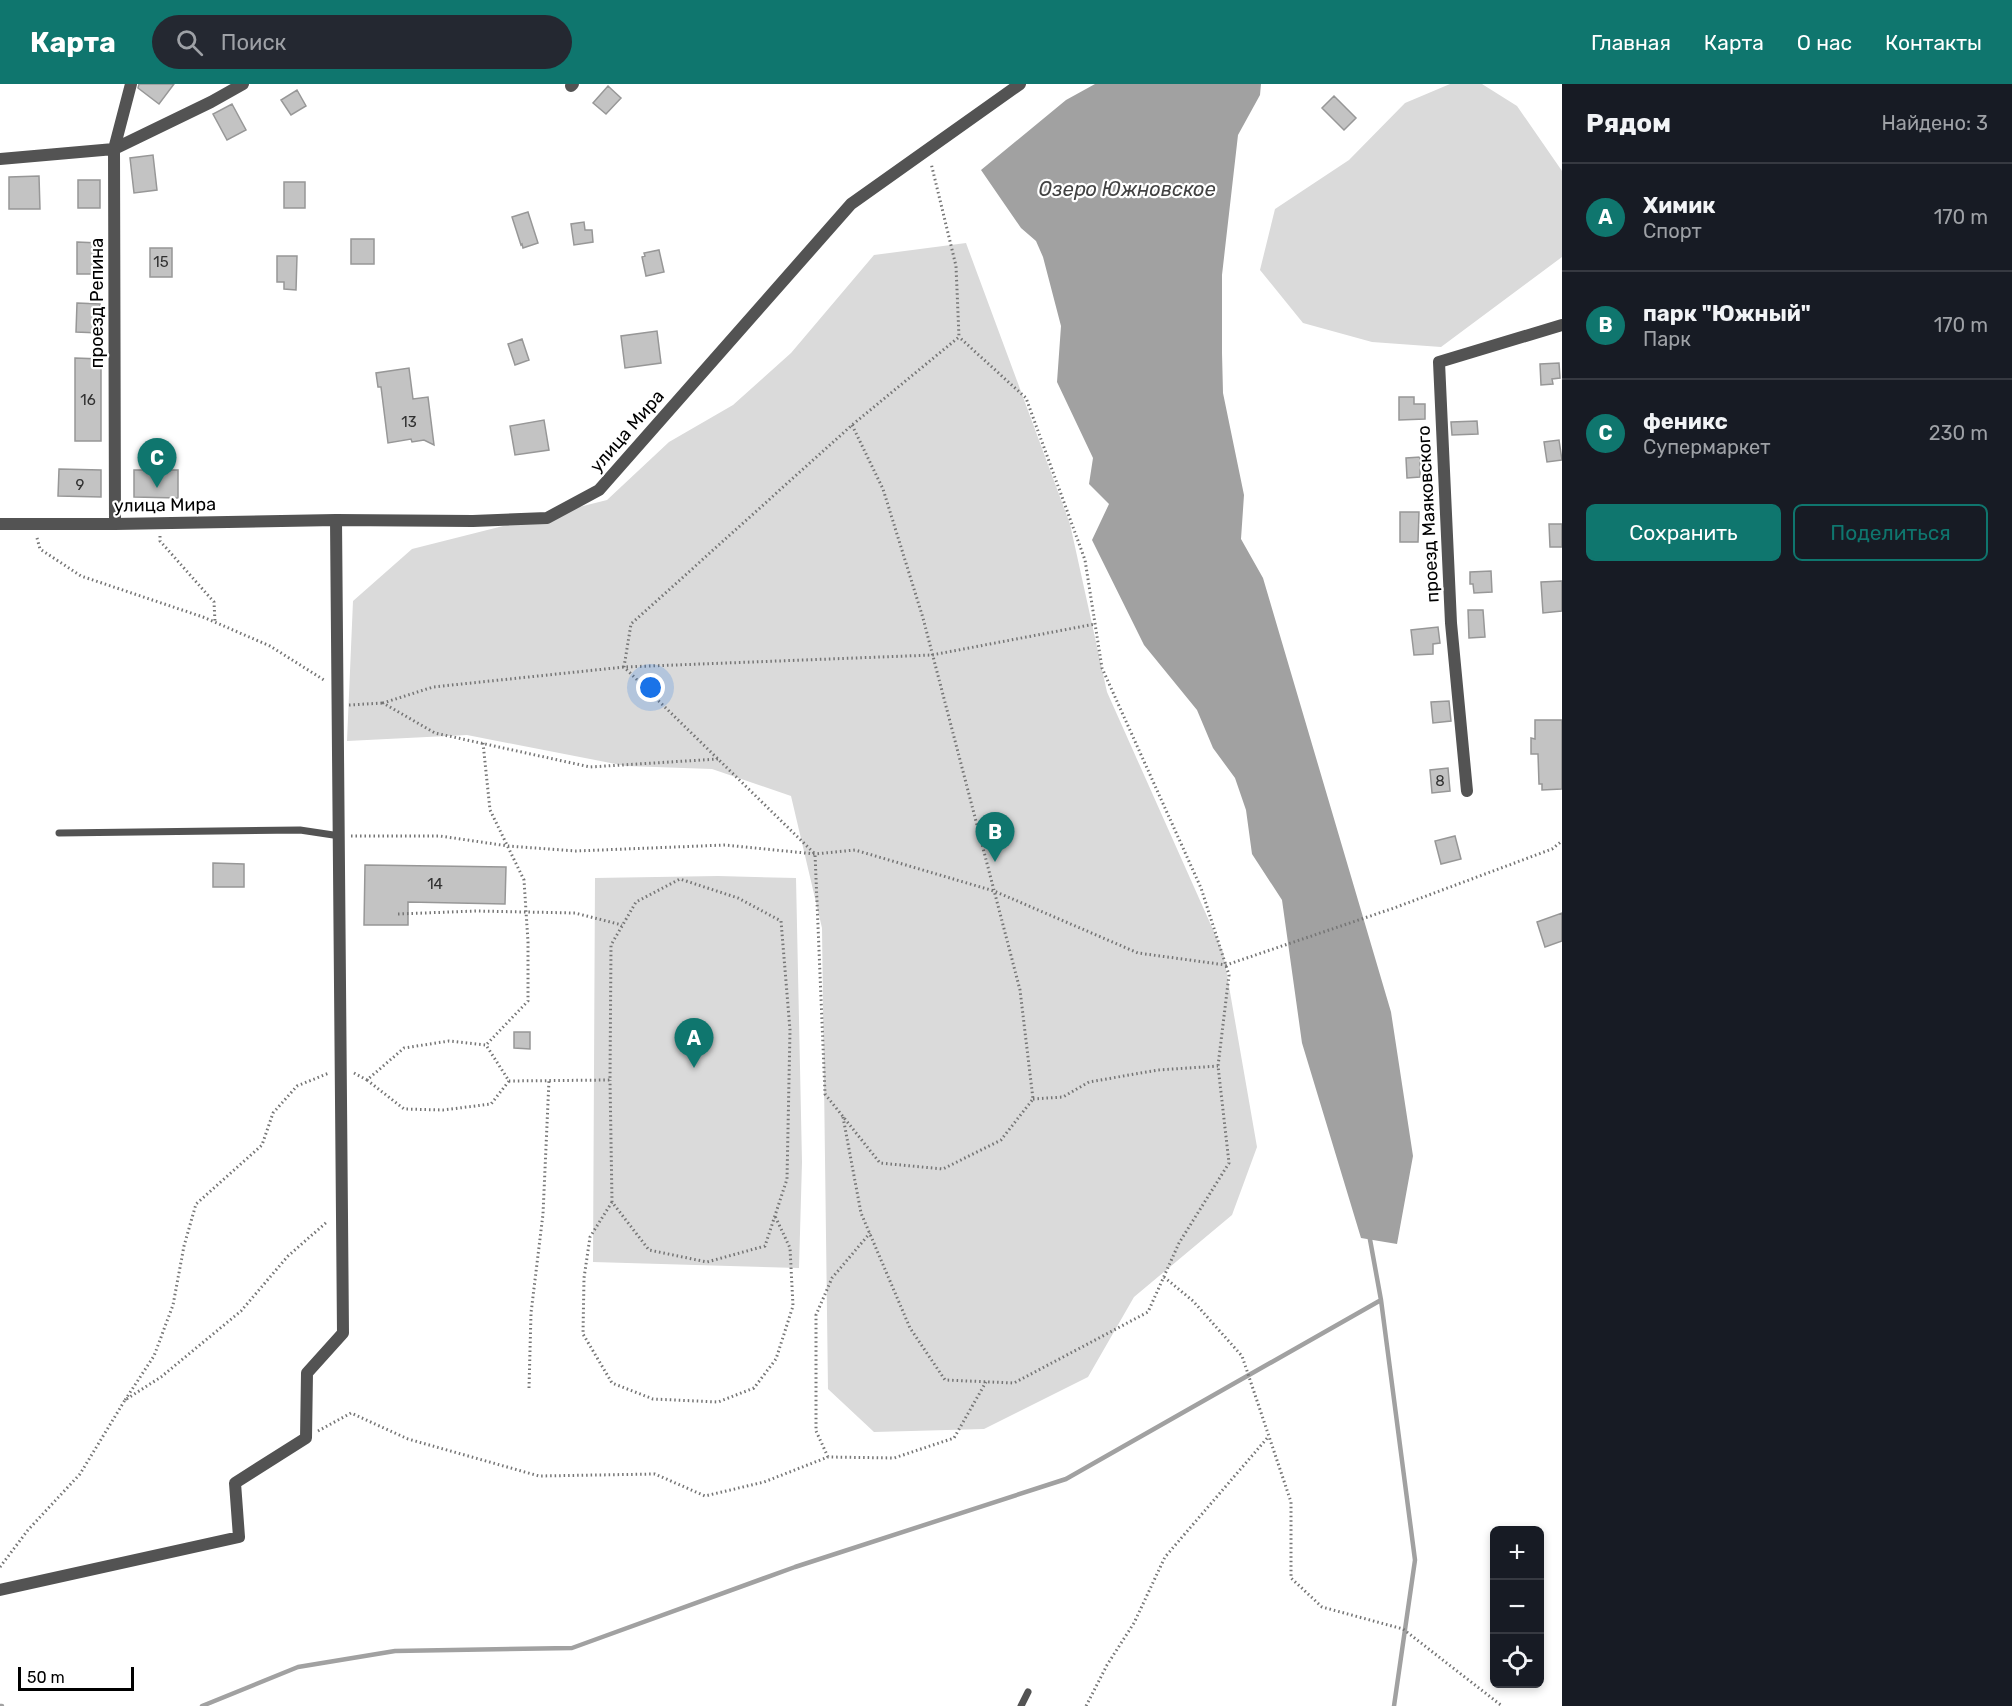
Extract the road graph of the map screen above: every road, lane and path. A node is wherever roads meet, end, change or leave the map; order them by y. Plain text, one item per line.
1 (131, 84) edge
2 (243, 84) edge
3 (1020, 84) edge
4 (114, 149) junction
5 (927, 150) junction
6 (0, 159) edge
7 (1562, 325) edge
8 (959, 337) junction
9 (852, 425) junction
10 (336, 520) junction
11 (159, 523) junction
12 (0, 524) edge
13 (33, 524) junction
14 (116, 524) junction
15 (215, 622) junction
16 (1095, 624) junction
17 (932, 655) junction
18 (624, 667) junction
19 (338, 689) junction
20 (383, 703) junction
21 (338, 706) junction
22 (483, 743) junction
23 (718, 759) junction
24 (1467, 791) dead end
25 (59, 832) dead end
26 (340, 836) junction
27 (1562, 841) edge
28 (508, 846) junction
29 (816, 854) junction
30 (994, 891) junction
31 (398, 914) dead end
32 (526, 914) junction
33 (622, 925) junction
34 (1226, 965) junction
35 (486, 1045) junction
36 (1218, 1066) junction
37 (342, 1067) junction
38 (367, 1080) junction
39 (549, 1080) junction
40 (610, 1080) junction
41 (510, 1081) junction
42 (1033, 1099) junction
43 (842, 1116) junction
44 (612, 1202) junction
45 (343, 1208) junction
46 (775, 1215) junction
47 (870, 1233) junction
48 (1164, 1277) junction
49 (986, 1382) junction
50 (529, 1388) dead end
51 (125, 1400) junction
52 (1269, 1436) junction
53 (306, 1438) junction
54 (828, 1457) junction
55 (0, 1567) edge
56 (0, 1590) edge
57 (1028, 1692) dead end
58 (1021, 1706) edge
59 (1086, 1706) edge
60 (1502, 1706) edge

1 - 4 street, проезд Репина
2 - 4 street
3 - 5 street, улица Мира
4 - 6 street
4 - 14 street, проезд Репина
5 - 8 path
5 - 10 street, улица Мира
7 - 24 street, проезд Маяковского
8 - 9 path
8 - 16 path
9 - 17 path
9 - 18 path
10 - 11 street, улица Мира
10 - 19 street
11 - 14 street, улица Мира
11 - 15 path
12 - 13 street, улица Мира
13 - 14 street, улица Мира
13 - 15 path
15 - 19 path
16 - 17 path
16 - 34 path
17 - 18 path
17 - 30 path
18 - 20 path
18 - 23 path
19 - 21 street
20 - 21 path
20 - 22 path
21 - 26 street
22 - 23 path
22 - 28 path
23 - 29 path
25 - 26 lane
26 - 28 path
26 - 37 street
27 - 34 path
28 - 29 path
28 - 32 path
29 - 30 path
29 - 43 path
30 - 34 path
30 - 42 path
31 - 32 path
32 - 33 path
32 - 35 path
33 - 40 path
33 - 46 path
34 - 36 path
35 - 38 path
35 - 41 path
36 - 42 path
36 - 48 path
37 - 38 path
37 - 45 street
37 - 51 path
38 - 41 path
39 - 40 path
39 - 41 path
39 - 50 path
40 - 44 path
42 - 43 path
43 - 47 path
44 - 46 path
44 - 46 path
45 - 51 path
45 - 53 street
47 - 49 path
47 - 54 path
48 - 49 path
48 - 52 path
49 - 54 path
51 - 55 path
52 - 59 path
52 - 60 path
53 - 54 path
53 - 56 street
57 - 58 lane

